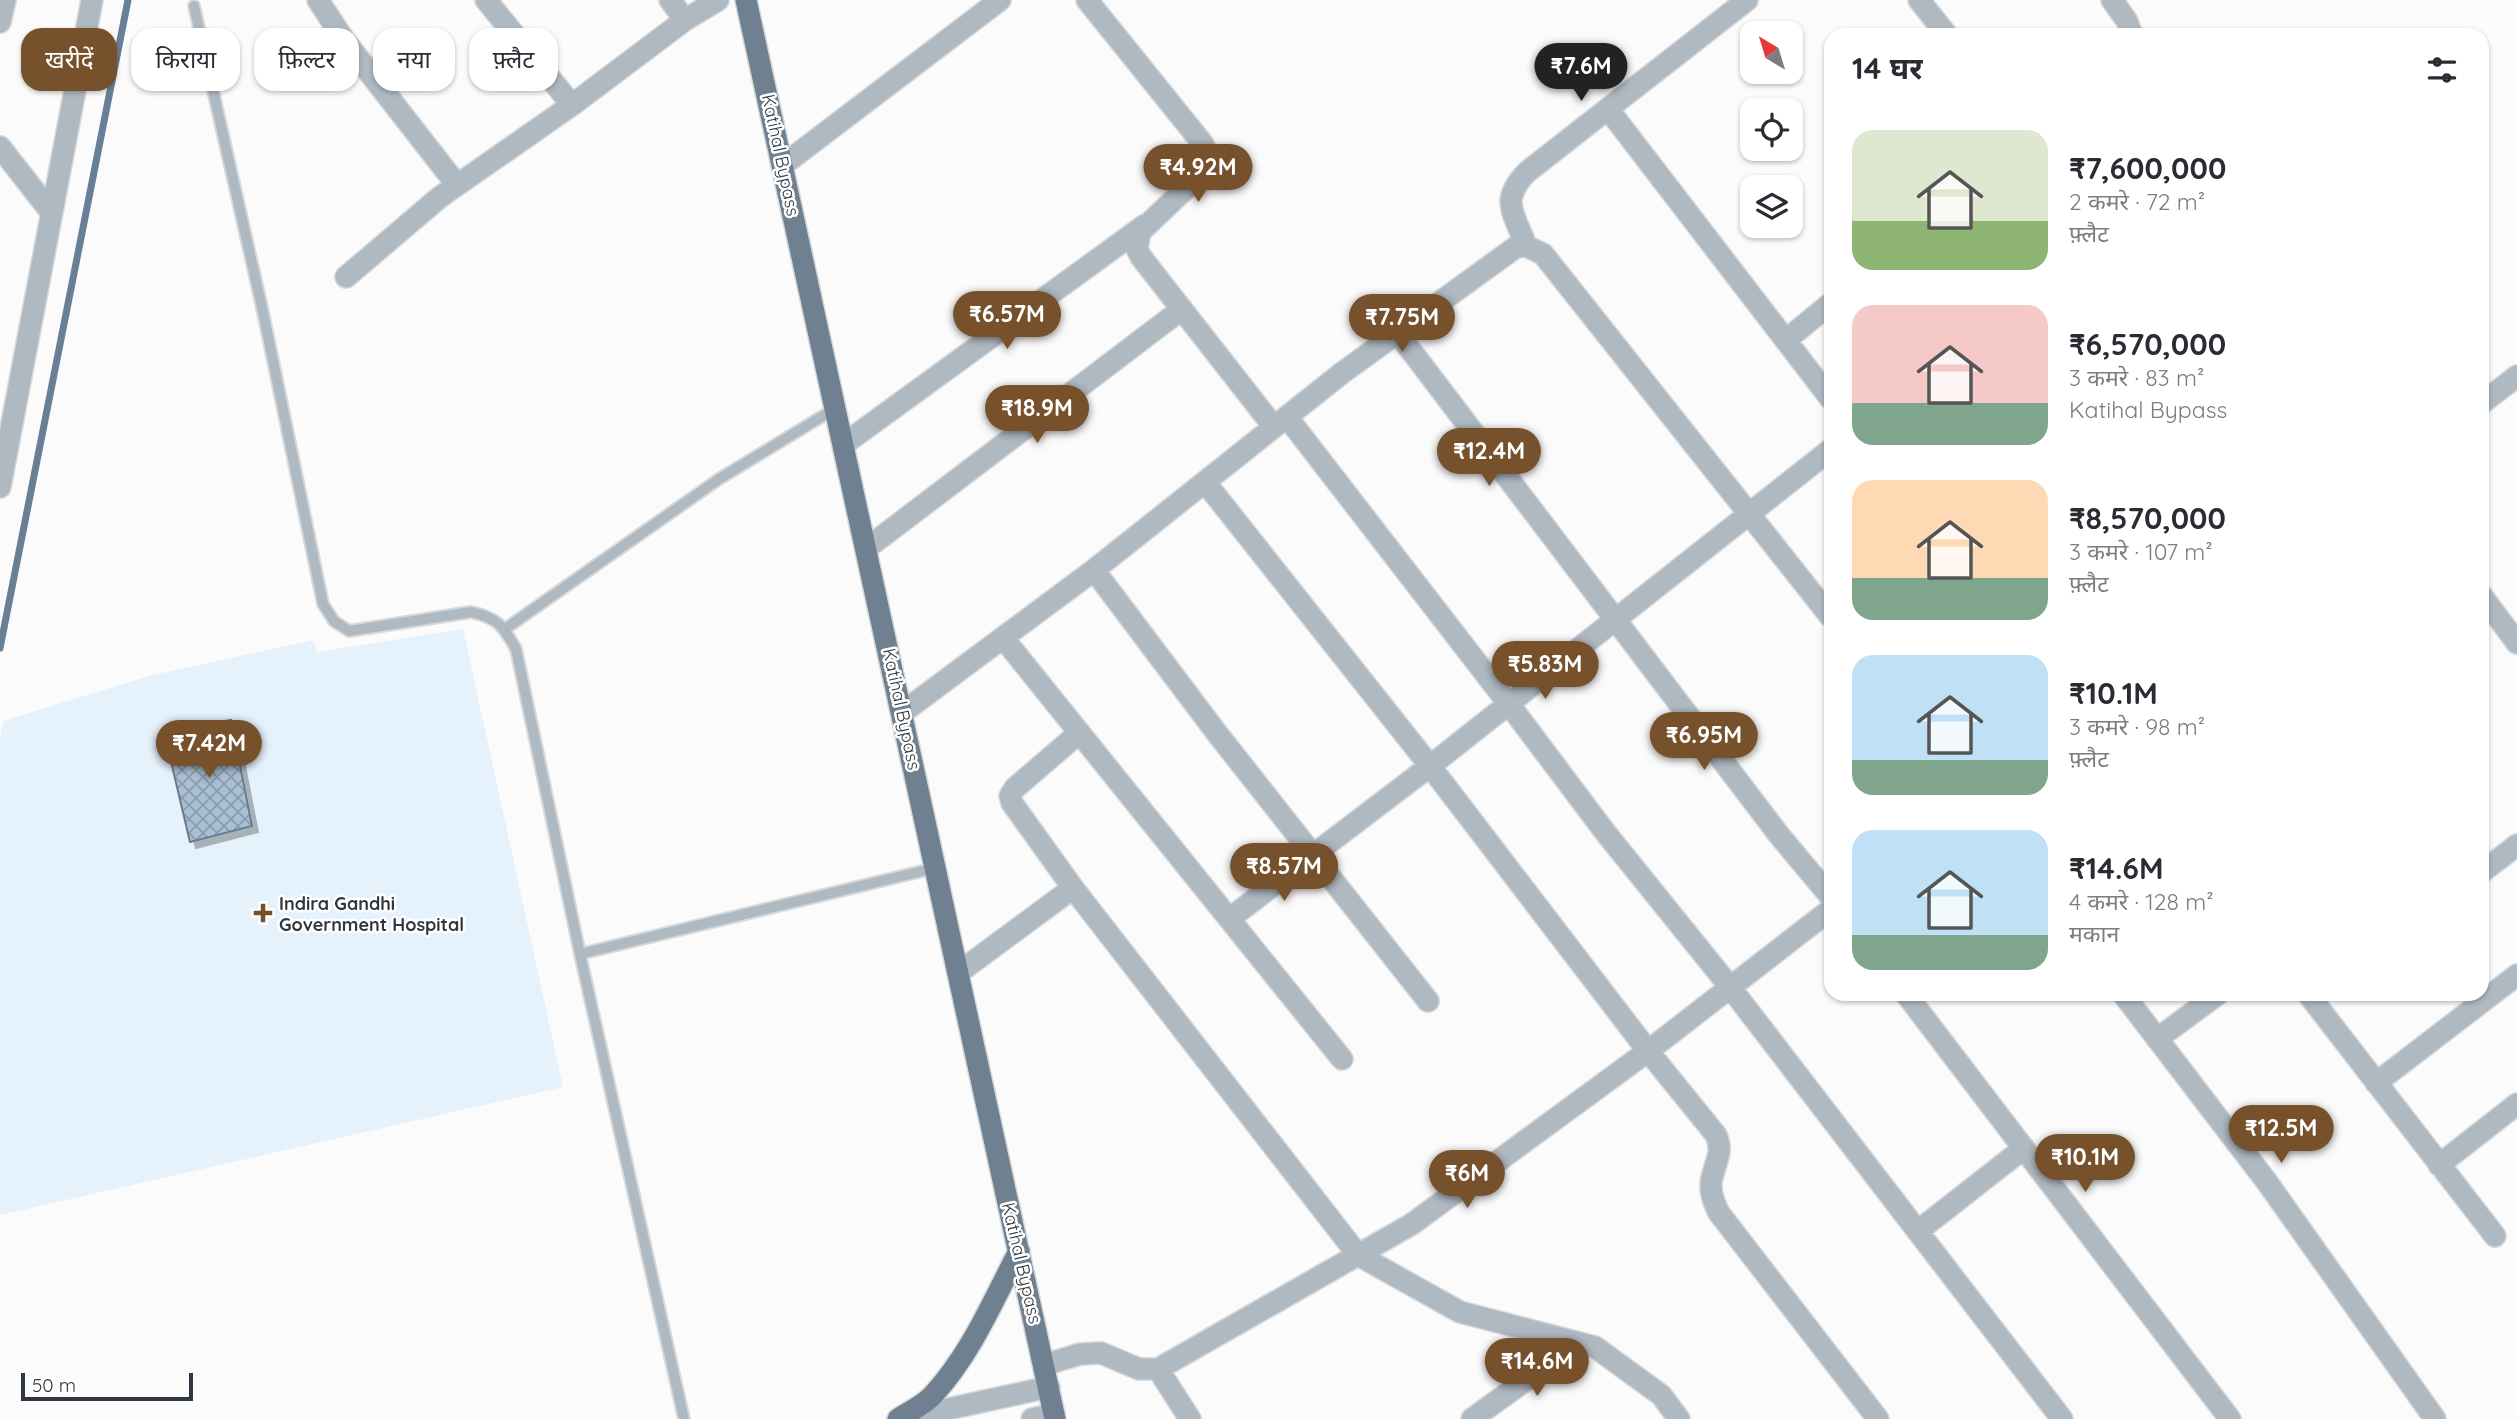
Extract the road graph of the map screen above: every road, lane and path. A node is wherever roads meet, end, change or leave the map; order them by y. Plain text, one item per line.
1 (5, 0) edge
2 (92, 0) edge
3 (318, 0) edge
4 (486, 0) edge
5 (670, 0) edge
6 (718, 0) edge
7 (746, 0) edge
8 (1000, 0) edge
9 (1087, 0) edge
10 (1747, 0) edge
11 (1919, 0) edge
12 (2112, 0) edge
13 (194, 6) dead end
14 (685, 20) junction
15 (0, 22) edge
16 (1941, 28) edge
17 (2130, 28) edge
18 (572, 105) junction
19 (1608, 109) junction
20 (0, 147) edge
21 (783, 165) junction
22 (457, 185) junction
23 (51, 212) junction
24 (1146, 224) junction
25 (1526, 246) junction
26 (346, 277) dead end
27 (1182, 309) junction
28 (1824, 309) edge
29 (1396, 332) junction
30 (1786, 340) junction
31 (2517, 376) edge
32 (1824, 390) edge
33 (2489, 398) edge
34 (836, 408) junction
35 (1280, 422) junction
36 (844, 444) junction
37 (1824, 455) edge
38 (1205, 482) junction
39 (0, 486) edge
40 (1749, 513) junction
41 (867, 548) junction
42 (1094, 570) junction
43 (2489, 605) edge
44 (1824, 608) edge
45 (1614, 619) junction
46 (505, 629) junction
47 (1004, 639) junction
48 (2517, 643) edge
49 (1508, 703) junction
50 (903, 712) junction
51 (1079, 733) junction
52 (1430, 765) junction
53 (2517, 845) edge
54 (1314, 855) junction
55 (935, 867) junction
56 (2489, 867) edge
57 (1073, 888) junction
58 (1824, 890) edge
59 (1824, 916) edge
60 (1229, 919) junction
61 (580, 954) junction
62 (958, 973) junction
63 (2517, 975) edge
64 (1730, 987) junction
65 (2489, 996) edge
66 (1428, 1001) dead end
67 (1911, 1001) edge
68 (2128, 1001) edge
69 (2209, 1001) edge
70 (2315, 1001) edge
71 (2483, 1001) edge
72 (2157, 1039) junction
73 (1648, 1052) junction
74 (1342, 1059) dead end
75 (2376, 1083) junction
76 (2517, 1104) edge
77 (2024, 1148) junction
78 (2439, 1165) junction
79 (1918, 1231) junction
80 (2495, 1236) dead end
81 (1019, 1251) junction
82 (1358, 1255) junction
83 (1577, 1343) junction
84 (1044, 1365) junction
85 (1158, 1370) junction
86 (1049, 1387) junction
87 (1497, 1412) edge
88 (1055, 1417) edge
89 (684, 1419) edge
90 (899, 1419) edge
91 (1032, 1419) edge
92 (1190, 1419) edge
93 (1472, 1419) edge
94 (1679, 1419) edge
95 (1878, 1419) edge
96 (2062, 1419) edge
97 (2230, 1419) edge
98 (2435, 1419) edge

1 - 15 street
2 - 23 street
3 - 22 street
4 - 18 street
5 - 14 street
6 - 14 street
7 - 21 main road, Katihal Bypass
8 - 21 street
9 - 24 street
10 - 19 street
11 - 16 street
12 - 17 street
13 - 46 lane
14 - 18 street
18 - 22 street
19 - 25 street
19 - 30 street
20 - 23 street
21 - 34 main road, Katihal Bypass
22 - 26 street
23 - 39 street
24 - 27 street
24 - 36 street
25 - 29 street
25 - 40 street
27 - 35 street
27 - 41 street
28 - 30 street
29 - 35 street
29 - 45 street
30 - 32 street
31 - 33 street
34 - 36 main road, Katihal Bypass
34 - 46 lane
35 - 38 street
35 - 49 street
36 - 41 main road, Katihal Bypass
37 - 40 street
38 - 42 street
38 - 52 street
40 - 44 street
40 - 45 street
41 - 50 main road, Katihal Bypass
42 - 47 street
42 - 54 street
43 - 48 street
45 - 49 street
45 - 58 street
46 - 61 lane
47 - 50 street
47 - 51 street
49 - 52 street
49 - 64 street
50 - 55 main road, Katihal Bypass
51 - 57 street
51 - 60 street
52 - 54 street
52 - 73 street
53 - 56 street
54 - 60 street
54 - 66 street
55 - 61 lane
55 - 62 main road, Katihal Bypass
57 - 62 street
57 - 82 street
59 - 64 street
60 - 74 street
61 - 89 lane
62 - 81 main road, Katihal Bypass
63 - 65 street
64 - 73 street
64 - 79 street
67 - 77 street
68 - 72 street
69 - 72 street
70 - 75 street
71 - 75 street
72 - 98 street
73 - 82 street
73 - 95 street
75 - 78 street
76 - 78 street
77 - 79 street
77 - 97 street
78 - 80 street
79 - 96 street
81 - 84 main road, Katihal Bypass
81 - 90 main road
82 - 83 street
82 - 85 street
83 - 87 street
83 - 94 street
84 - 85 street
84 - 86 main road, Katihal Bypass
85 - 92 street
86 - 88 main road, Katihal Bypass
86 - 90 street
87 - 93 street
88 - 91 street

